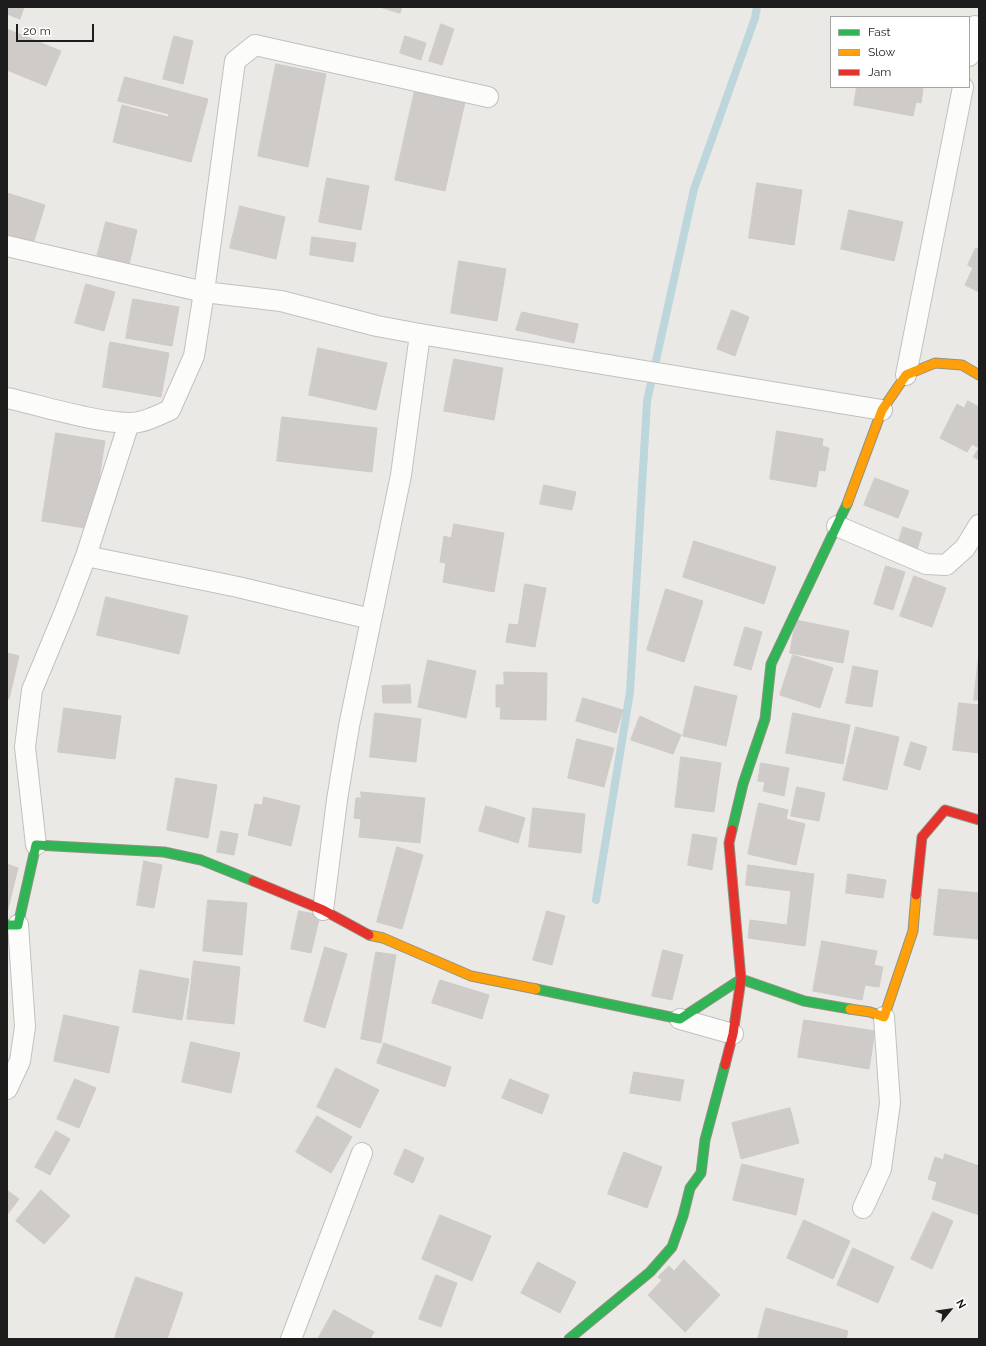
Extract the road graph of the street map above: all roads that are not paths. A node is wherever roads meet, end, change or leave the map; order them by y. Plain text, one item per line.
1 (975, 26) dead end
2 (970, 51) edge
3 (963, 88) edge
4 (488, 97) dead end
5 (7, 246) edge
6 (204, 292) junction
7 (420, 334) junction
8 (906, 375) junction
9 (979, 375) edge
10 (7, 398) edge
11 (882, 410) junction
12 (129, 423) junction
13 (979, 525) edge
14 (837, 526) junction
15 (86, 556) junction
16 (371, 619) junction
17 (979, 820) edge
18 (36, 845) junction
19 (323, 910) junction
20 (12, 925) edge
21 (741, 979) junction
22 (884, 1017) junction
23 (680, 1019) junction
24 (733, 1034) junction
25 (7, 1089) edge
26 (362, 1153) dead end
27 (863, 1208) dead end
28 (291, 1339) edge
29 (570, 1339) edge

1 - 2 street
3 - 8 street
4 - 6 street
5 - 6 street
6 - 7 street
6 - 12 street
7 - 11 street
7 - 16 street
8 - 9 street
8 - 11 street
10 - 12 street
11 - 14 street
12 - 15 street
13 - 14 street
14 - 21 street
15 - 16 street
15 - 18 street
16 - 19 street
17 - 22 street
18 - 19 street
18 - 20 street
19 - 23 street
20 - 25 street
21 - 22 street
21 - 23 street
21 - 24 street
22 - 27 street
23 - 24 street
24 - 29 street
26 - 28 street

